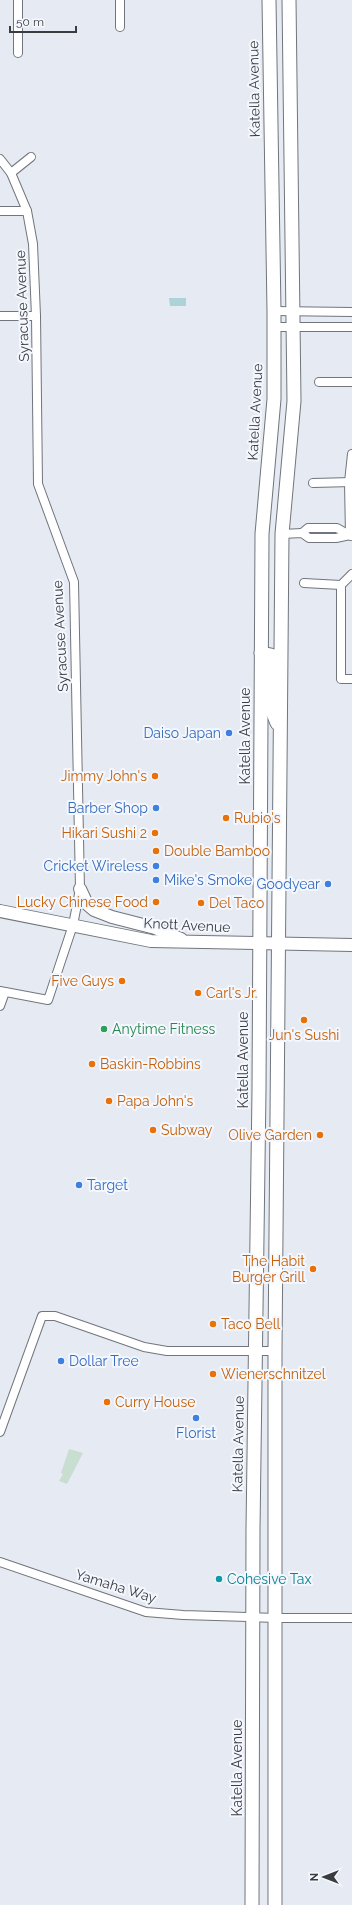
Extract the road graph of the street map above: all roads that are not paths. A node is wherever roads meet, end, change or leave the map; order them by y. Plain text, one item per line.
1 (18, 0) edge
2 (120, 0) edge
3 (269, 5) edge
4 (289, 5) edge
5 (120, 27) dead end
6 (18, 53) dead end
7 (31, 158) dead end
8 (0, 159) edge
9 (11, 173) junction
10 (27, 211) junction
11 (0, 212) edge
12 (274, 311) junction
13 (293, 311) junction
14 (352, 312) edge
15 (0, 316) edge
16 (36, 316) junction
17 (274, 327) junction
18 (293, 327) junction
19 (352, 327) edge
20 (319, 382) dead end
21 (352, 382) edge
22 (352, 454) edge
23 (350, 482) edge
24 (313, 483) dead end
25 (282, 534) junction
26 (351, 536) edge
27 (352, 574) edge
28 (304, 583) dead end
29 (341, 585) junction
30 (261, 652) junction
31 (352, 679) edge
32 (280, 730) junction
33 (80, 889) junction
34 (0, 911) edge
35 (73, 925) junction
36 (192, 943) junction
37 (260, 943) junction
38 (280, 943) junction
39 (352, 945) edge
40 (2, 992) edge
41 (0, 1006) edge
42 (256, 1351) junction
43 (275, 1351) junction
44 (0, 1432) edge
45 (0, 1562) edge
46 (253, 1617) junction
47 (276, 1618) junction
48 (352, 1618) edge
49 (252, 1905) edge
50 (275, 1905) edge

1 - 6 street
2 - 5 street
3 - 4 main road
3 - 12 main road, Katella Avenue
4 - 13 main road
7 - 9 street
8 - 9 street, Syracuse Avenue
9 - 10 street, Syracuse Avenue
10 - 11 street
10 - 16 street, Syracuse Avenue
12 - 13 street
12 - 17 main road, Katella Avenue
13 - 14 street
13 - 18 main road
15 - 16 street
16 - 33 street, Syracuse Avenue
17 - 18 street
17 - 30 main road, Katella Avenue
18 - 19 street
18 - 25 main road
20 - 21 street
22 - 23 street
23 - 24 street
23 - 26 street
25 - 26 street
25 - 32 main road
27 - 29 street
28 - 29 street
29 - 31 street
30 - 32 main road
30 - 37 main road, Katella Avenue
32 - 38 main road
33 - 35 street, Syracuse Avenue
33 - 36 main road
34 - 35 main road, Knott Avenue
35 - 36 main road, Knott Avenue
35 - 40 street, Syracuse Avenue
36 - 37 main road, Knott Avenue
37 - 38 main road, Knott Avenue
37 - 42 main road, Katella Avenue
38 - 39 main road, Knott Avenue
38 - 43 main road
40 - 41 street
42 - 43 street
42 - 44 street
42 - 46 main road, Katella Avenue
43 - 47 main road
45 - 46 street, Yamaha Way
46 - 47 street, Yamaha Way
46 - 49 main road, Katella Avenue
47 - 48 street, Yamaha Way
47 - 50 main road

